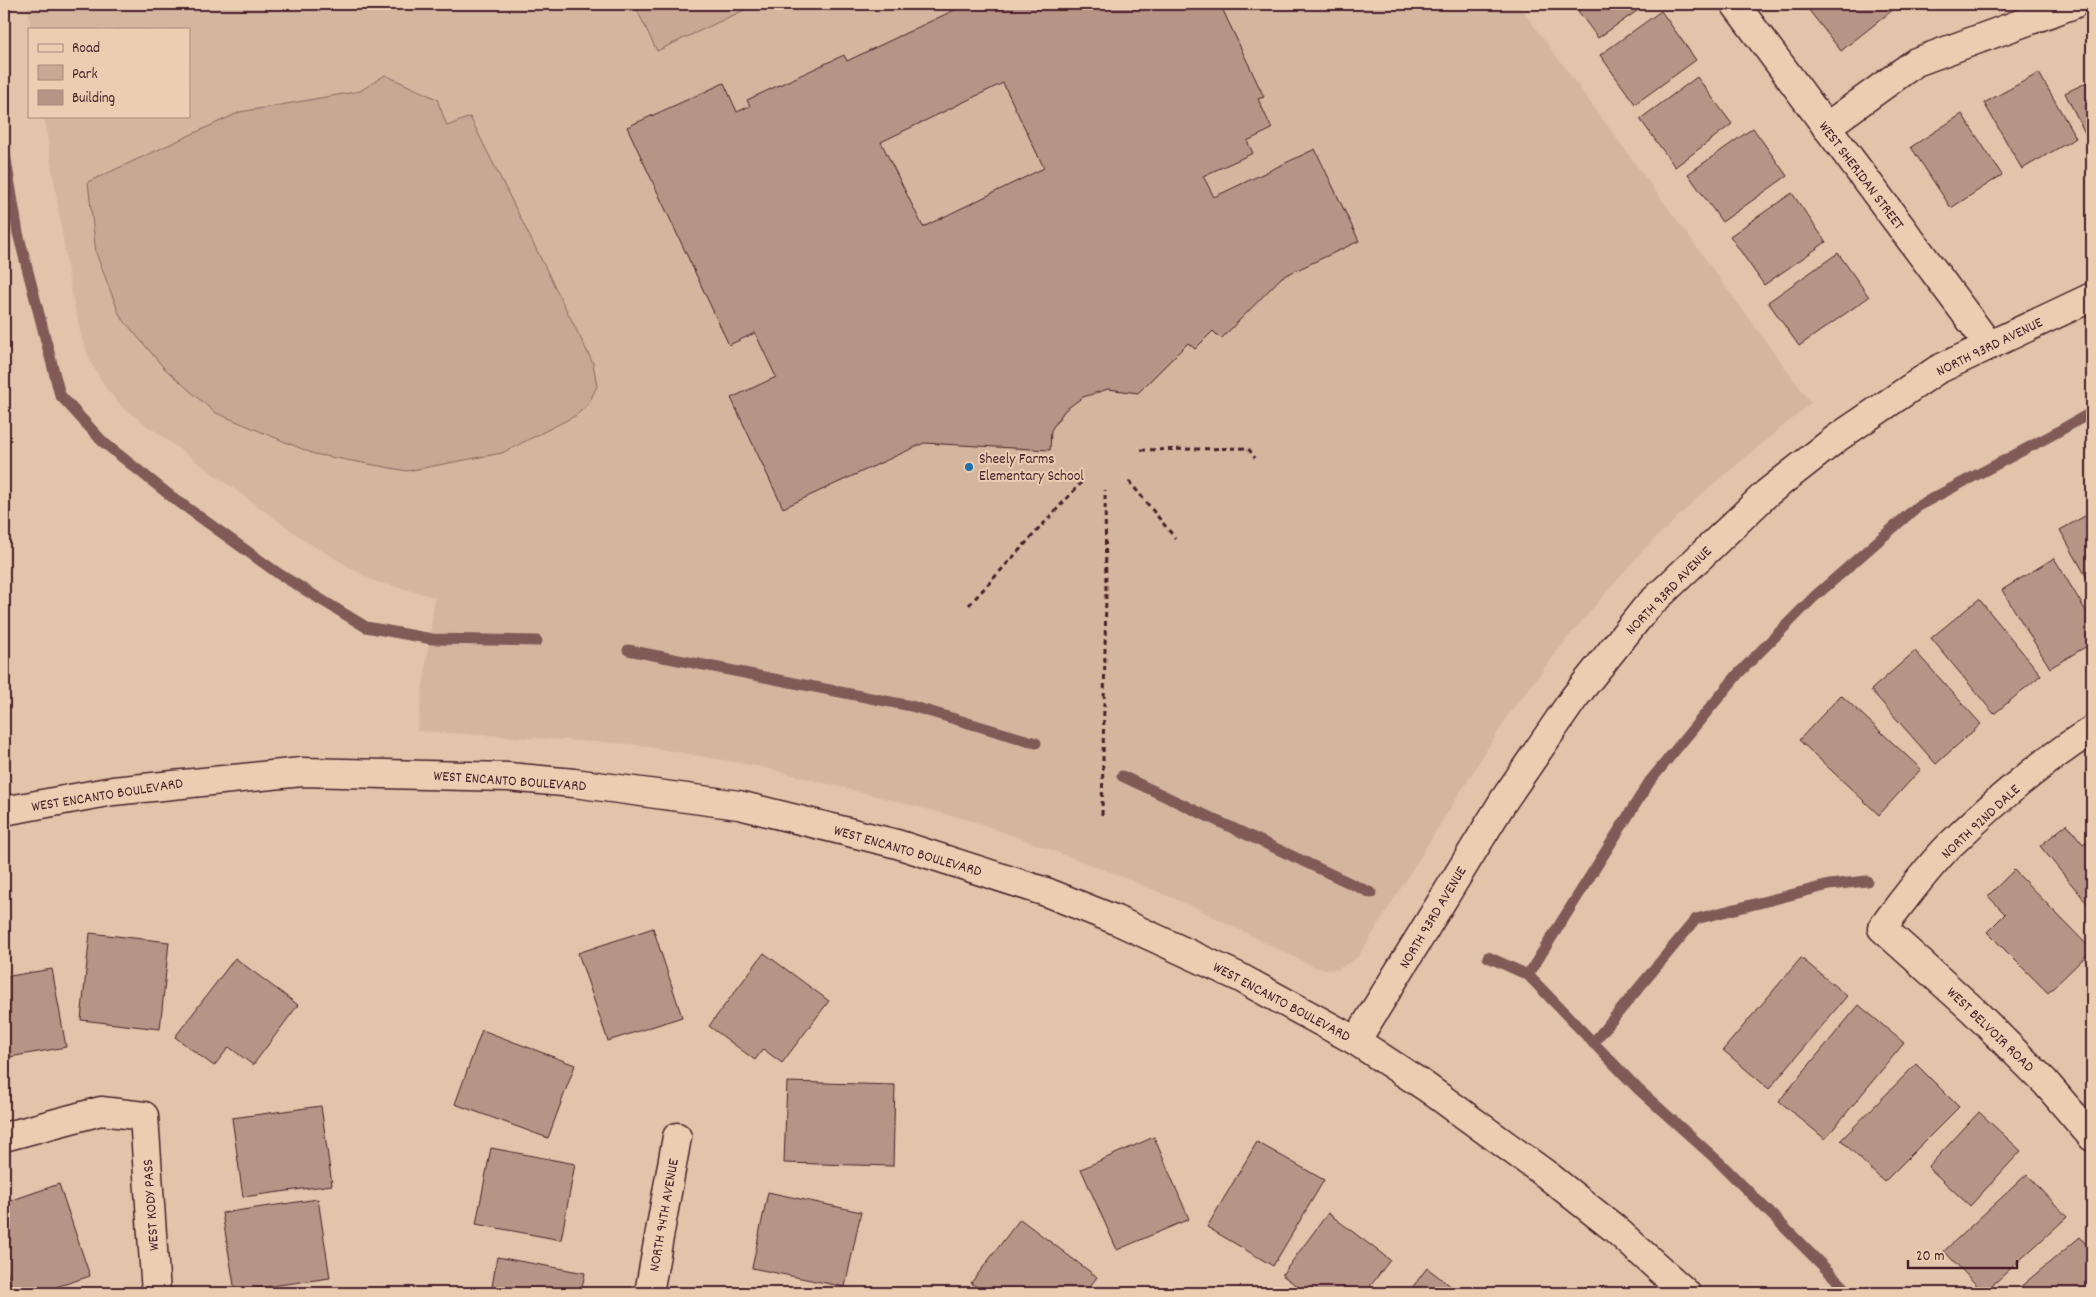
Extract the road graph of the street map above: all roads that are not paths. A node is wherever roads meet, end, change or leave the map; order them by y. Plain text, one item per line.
1 (1735, 4) edge
2 (2074, 4) edge
3 (1826, 127) junction
4 (2092, 297) edge
5 (1989, 346) junction
6 (2092, 730) edge
7 (8, 810) edge
8 (1882, 928) joint
9 (1356, 1041) junction
10 (2092, 1136) edge
11 (4, 1137) edge
12 (678, 1137) dead end
13 (156, 1293) edge
14 (649, 1293) edge
15 (1686, 1293) edge

1 - 3 street, WEST SHERIDAN STREET
2 - 3 street
3 - 5 street, WEST SHERIDAN STREET
4 - 5 street, NORTH 93RD AVENUE
5 - 9 street, NORTH 93RD AVENUE
6 - 8 street, NORTH 92ND DALE
7 - 9 street, WEST ENCANTO BOULEVARD
8 - 10 street, WEST BELVOIR ROAD
9 - 15 street, WEST ENCANTO BOULEVARD
11 - 13 street, WEST KODY PASS
12 - 14 street, NORTH 94TH AVENUE

